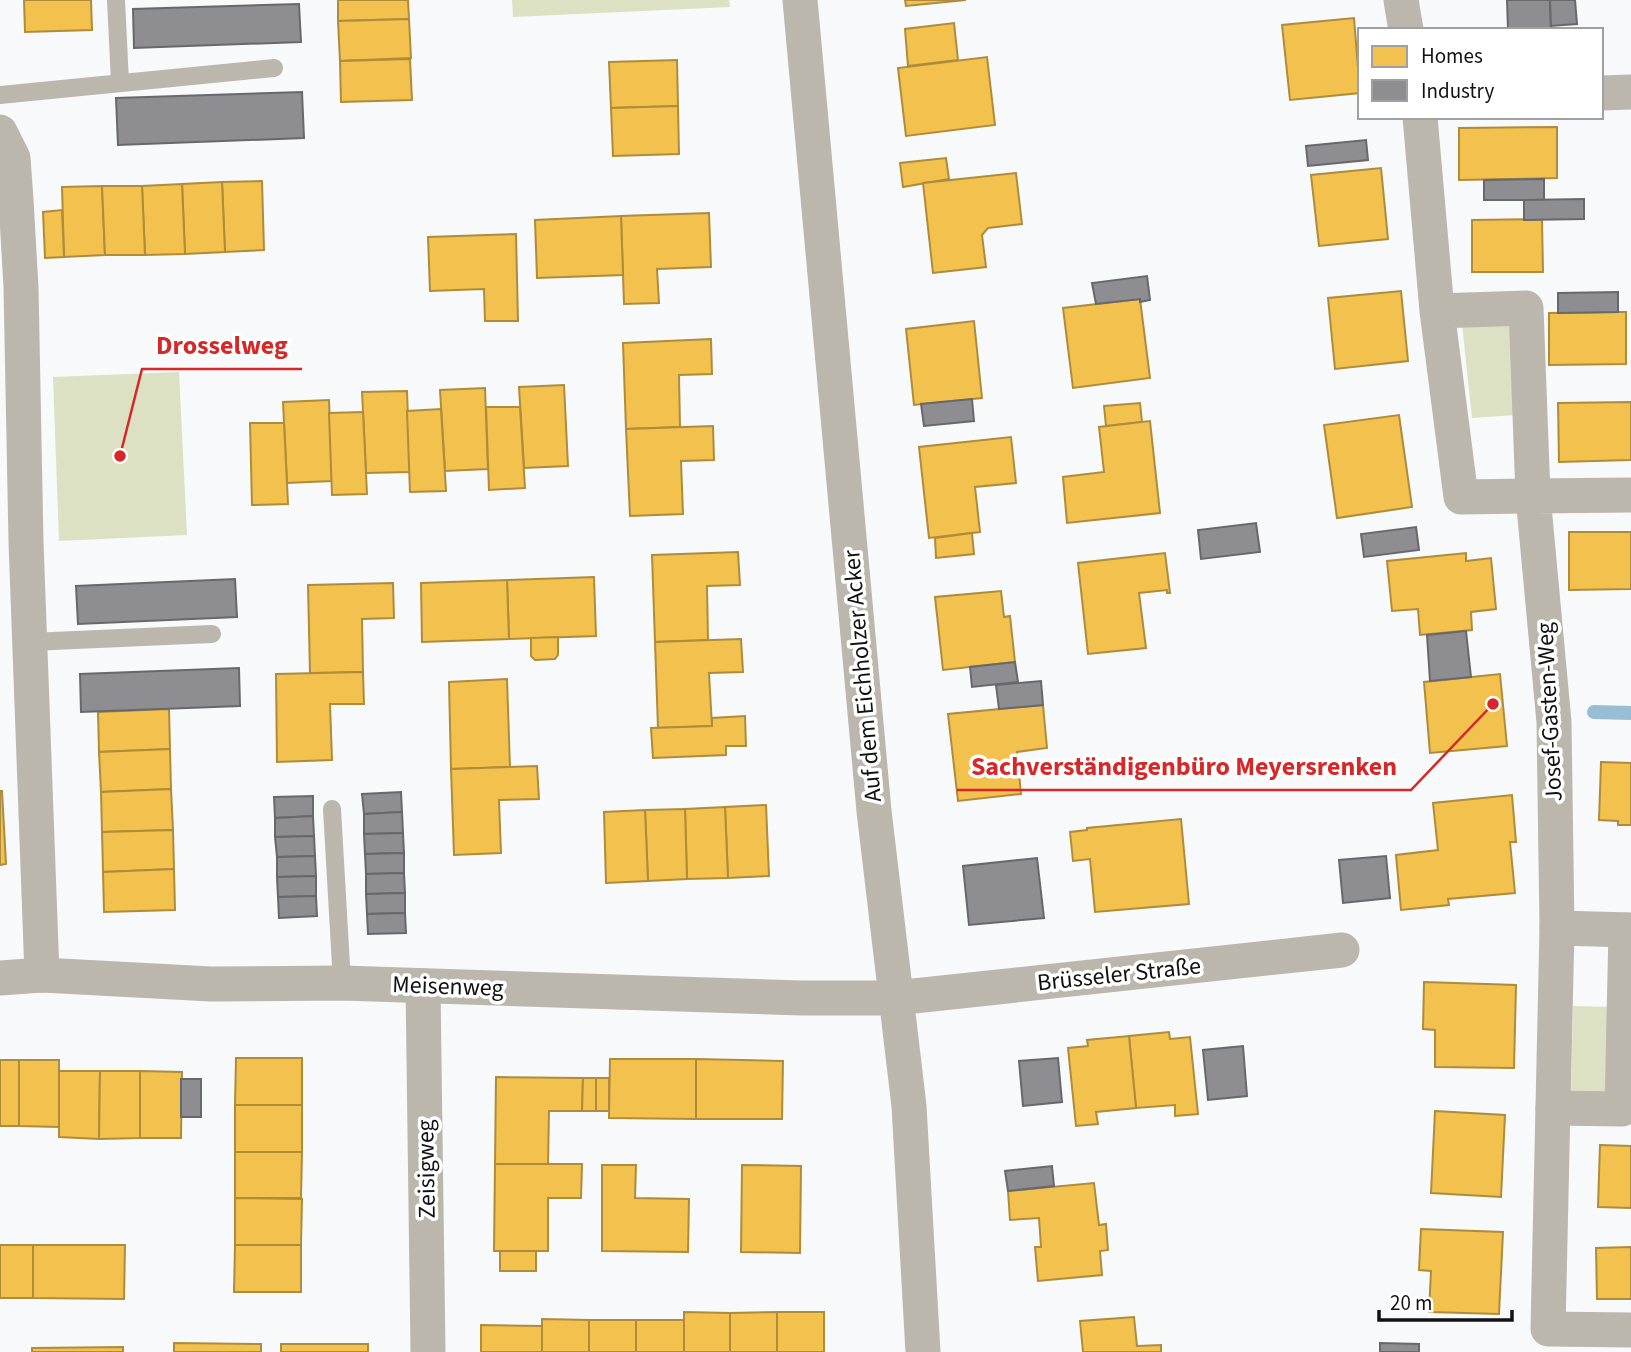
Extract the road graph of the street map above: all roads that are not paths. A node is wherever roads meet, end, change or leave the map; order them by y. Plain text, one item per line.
1 (116, 0) edge
2 (800, 0) edge
3 (1401, 0) edge
4 (1406, 28) edge
5 (274, 68) dead end
6 (120, 82) junction
7 (1631, 92) edge
8 (1603, 93) edge
9 (0, 95) edge
10 (1420, 119) edge
11 (0, 132) edge
12 (8, 200) edge
13 (1437, 311) junction
14 (1631, 495) edge
15 (1533, 496) junction
16 (212, 634) dead end
17 (30, 642) junction
18 (332, 809) dead end
19 (1557, 928) junction
20 (1629, 930) edge
21 (1342, 950) dead end
22 (42, 975) junction
23 (0, 978) edge
24 (342, 983) junction
25 (423, 986) junction
26 (895, 998) junction
27 (1553, 1108) junction
28 (1631, 1330) edge
29 (1590, 1341) edge
30 (428, 1352) edge
31 (923, 1352) edge

1 - 6 lane
2 - 26 street, Auf dem Eichholzer Acker
3 - 4 street
5 - 6 lane
6 - 9 lane
7 - 8 street
10 - 13 street
11 - 12 street
12 - 17 street
13 - 15 street
13 - 15 street, Josef-Gasten-Weg
14 - 15 street
15 - 19 street, Josef-Gasten-Weg
16 - 17 lane
17 - 22 street
18 - 24 lane
19 - 20 street
19 - 27 street, Josef-Gasten-Weg
20 - 27 street
21 - 26 street, Brüsseler Straße
22 - 23 street, Meisenweg
22 - 24 street, Meisenweg
24 - 25 street, Meisenweg
25 - 26 street, Meisenweg
25 - 30 street, Zeisigweg
26 - 31 street, Auf dem Eichholzer Acker
27 - 29 street, Josef-Gasten-Weg
28 - 29 street

